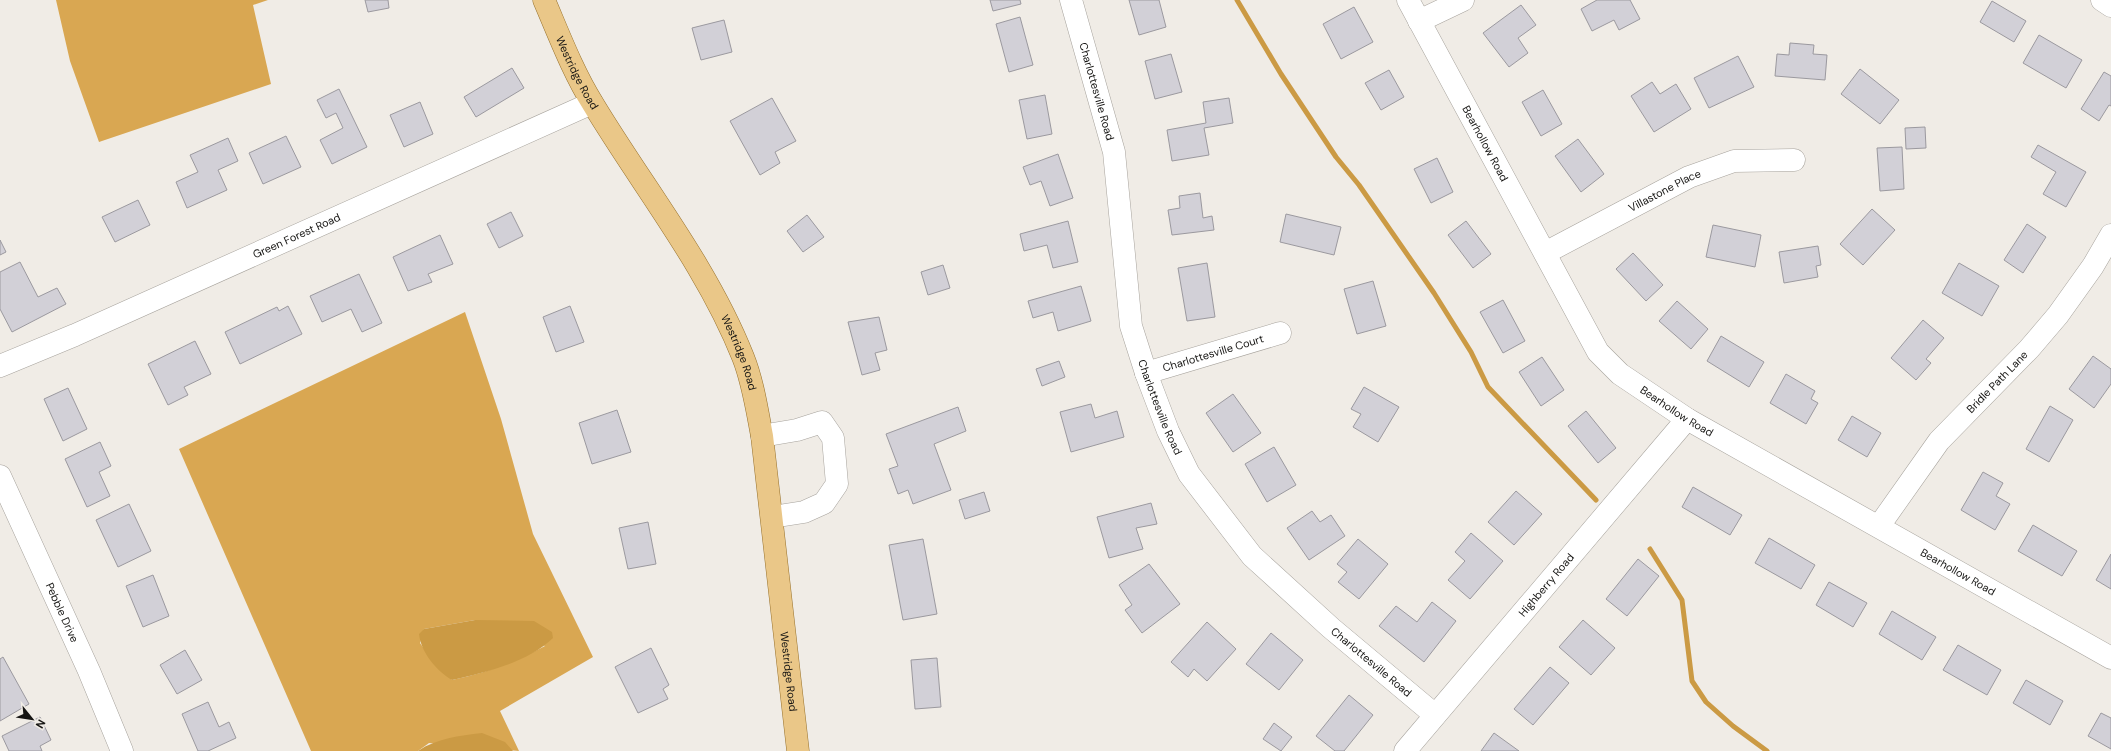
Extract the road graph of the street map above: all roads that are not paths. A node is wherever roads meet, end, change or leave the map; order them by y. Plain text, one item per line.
1 (544, 0) edge
2 (1071, 0) edge
3 (1408, 0) edge
4 (1463, 0) edge
5 (2102, 0) edge
6 (2111, 6) edge
7 (1419, 21) junction
8 (592, 103) junction
9 (1794, 160) dead end
10 (2111, 235) edge
11 (1545, 253) junction
12 (1280, 333) dead end
13 (0, 366) edge
14 (1146, 373) junction
15 (1687, 419) junction
16 (762, 436) junction
17 (0, 476) edge
18 (772, 517) junction
19 (1879, 526) junction
20 (2111, 658) edge
21 (1435, 715) junction
22 (122, 751) edge
23 (798, 751) edge
24 (1405, 751) edge

1 - 8 main road, Westridge Road
2 - 14 street, Charlottesville Road
3 - 7 street, Bearhollow Road
4 - 7 street
5 - 6 street
7 - 11 street, Bearhollow Road
8 - 13 street, Green Forest Road
8 - 16 main road, Westridge Road
9 - 11 street, Villastone Place
10 - 19 street, Bridle Path Lane
11 - 15 street, Bearhollow Road
12 - 14 street, Charlottesville Court
14 - 21 street, Charlottesville Road
15 - 19 street, Bearhollow Road
15 - 21 street, Highberry Road
16 - 18 main road, Westridge Road
16 - 18 street
17 - 22 street, Pebble Drive
18 - 23 main road, Westridge Road
19 - 20 street, Bearhollow Road
21 - 24 street, Highberry Road

